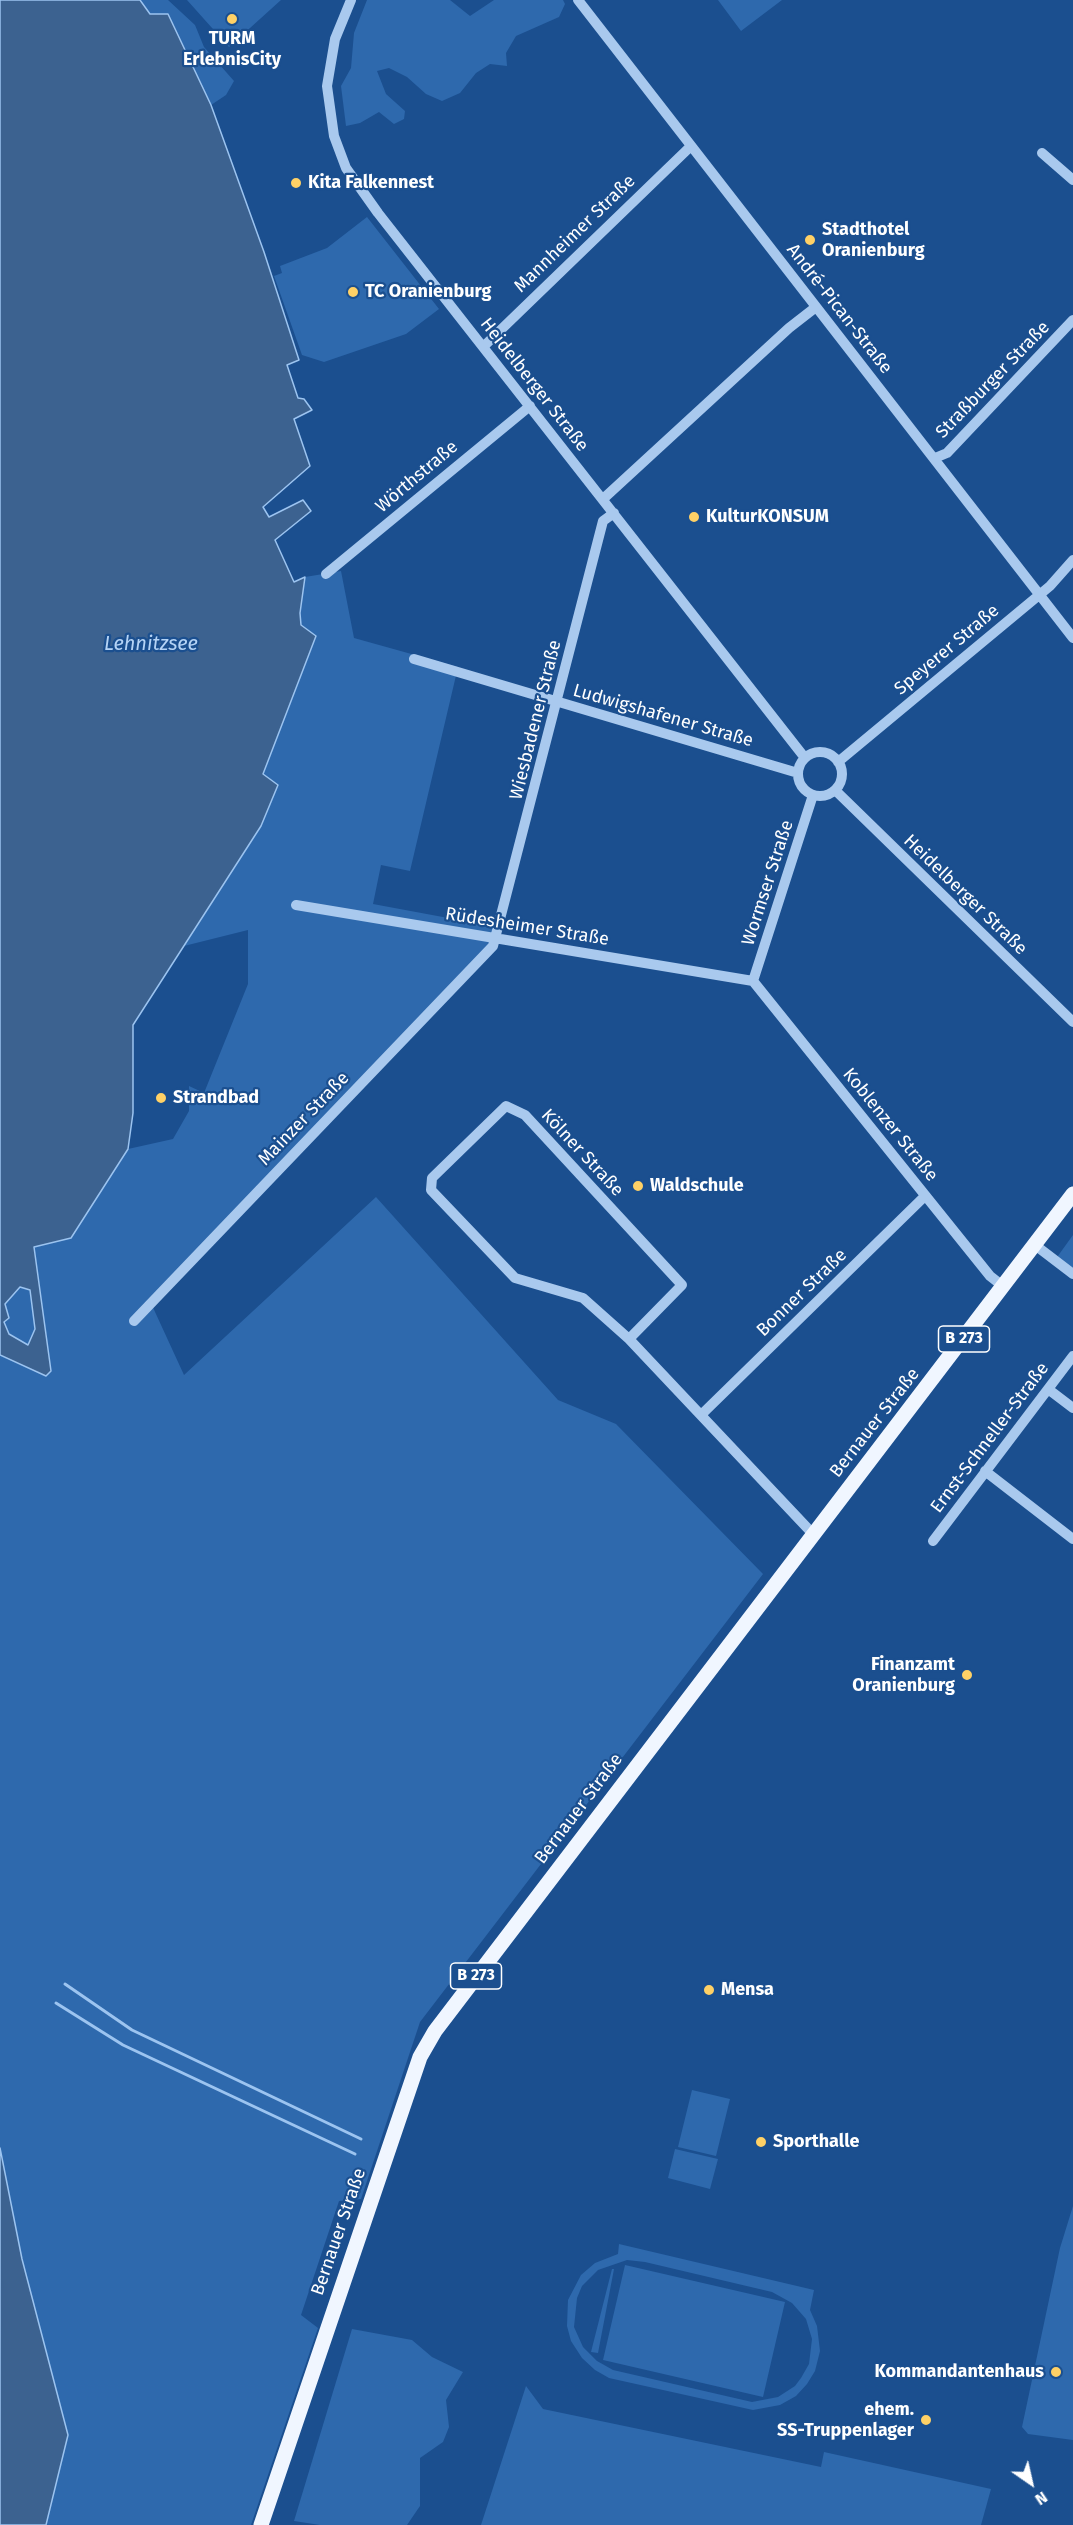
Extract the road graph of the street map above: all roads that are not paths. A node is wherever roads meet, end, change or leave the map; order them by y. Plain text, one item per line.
1 (351, 0) edge
2 (578, 0) edge
3 (691, 146) junction
4 (1042, 153) dead end
5 (1073, 180) edge
6 (816, 307) junction
7 (1073, 320) edge
8 (483, 347) junction
9 (530, 406) junction
10 (935, 458) junction
11 (603, 500) junction
12 (614, 513) junction
13 (1073, 560) edge
14 (326, 574) dead end
15 (1040, 594) junction
16 (1073, 638) edge
17 (414, 659) dead end
18 (557, 702) junction
19 (805, 758) junction
20 (838, 762) junction
21 (798, 773) junction
22 (835, 790) junction
23 (813, 795) junction
24 (296, 904) dead end
25 (496, 939) junction
26 (753, 981) junction
27 (1073, 1022) edge
28 (1073, 1194) edge
29 (925, 1196) junction
30 (1035, 1245) junction
31 (1073, 1274) edge
32 (1004, 1287) junction
33 (134, 1321) dead end
34 (629, 1339) junction
35 (1073, 1356) edge
36 (1048, 1389) junction
37 (1073, 1408) edge
38 (701, 1415) junction
39 (985, 1471) junction
40 (813, 1534) junction
41 (1073, 1539) edge
42 (933, 1541) dead end
43 (261, 2525) edge

1 - 8 street, Heidelberger Straße
2 - 3 street, André-Pican-Straße
3 - 6 street, André-Pican-Straße
3 - 8 street, Mannheimer Straße
4 - 5 street
6 - 10 street, André-Pican-Straße
6 - 11 street
7 - 10 street, Straßburger Straße
8 - 9 street, Heidelberger Straße
9 - 11 street, Heidelberger Straße
9 - 14 street, Wörthstraße
10 - 15 street, André-Pican-Straße
11 - 12 street, Heidelberger Straße
12 - 18 street, Wiesbadener Straße
12 - 19 street, Heidelberger Straße
13 - 15 street, Speyerer Straße
15 - 16 street, André-Pican-Straße
15 - 20 street, Speyerer Straße
17 - 18 street, Ludwigshafener Straße
18 - 21 street, Ludwigshafener Straße
18 - 25 street, Wiesbadener Straße
19 - 20 street
19 - 21 street
20 - 22 street
21 - 23 street
22 - 23 street
22 - 27 street, Heidelberger Straße
23 - 26 street, Wormser Straße
24 - 25 street, Rüdesheimer Straße
25 - 26 street, Rüdesheimer Straße
25 - 33 street, Mainzer Straße
26 - 29 street, Koblenzer Straße
28 - 30 main road, Bernauer Straße / B 273
29 - 32 street, Koblenzer Straße
29 - 38 street, Bonner Straße
30 - 31 street
30 - 32 main road, Bernauer Straße / B 273
32 - 40 main road, Bernauer Straße / B 273
34 - 34 street, Kölner Straße
34 - 38 street, Kölner Straße
35 - 36 street, Ernst-Schneller-Straße
36 - 37 street
36 - 39 street, Ernst-Schneller-Straße
38 - 40 street, Kölner Straße
39 - 41 street
39 - 42 street, Ernst-Schneller-Straße
40 - 43 main road, Bernauer Straße / B 273

